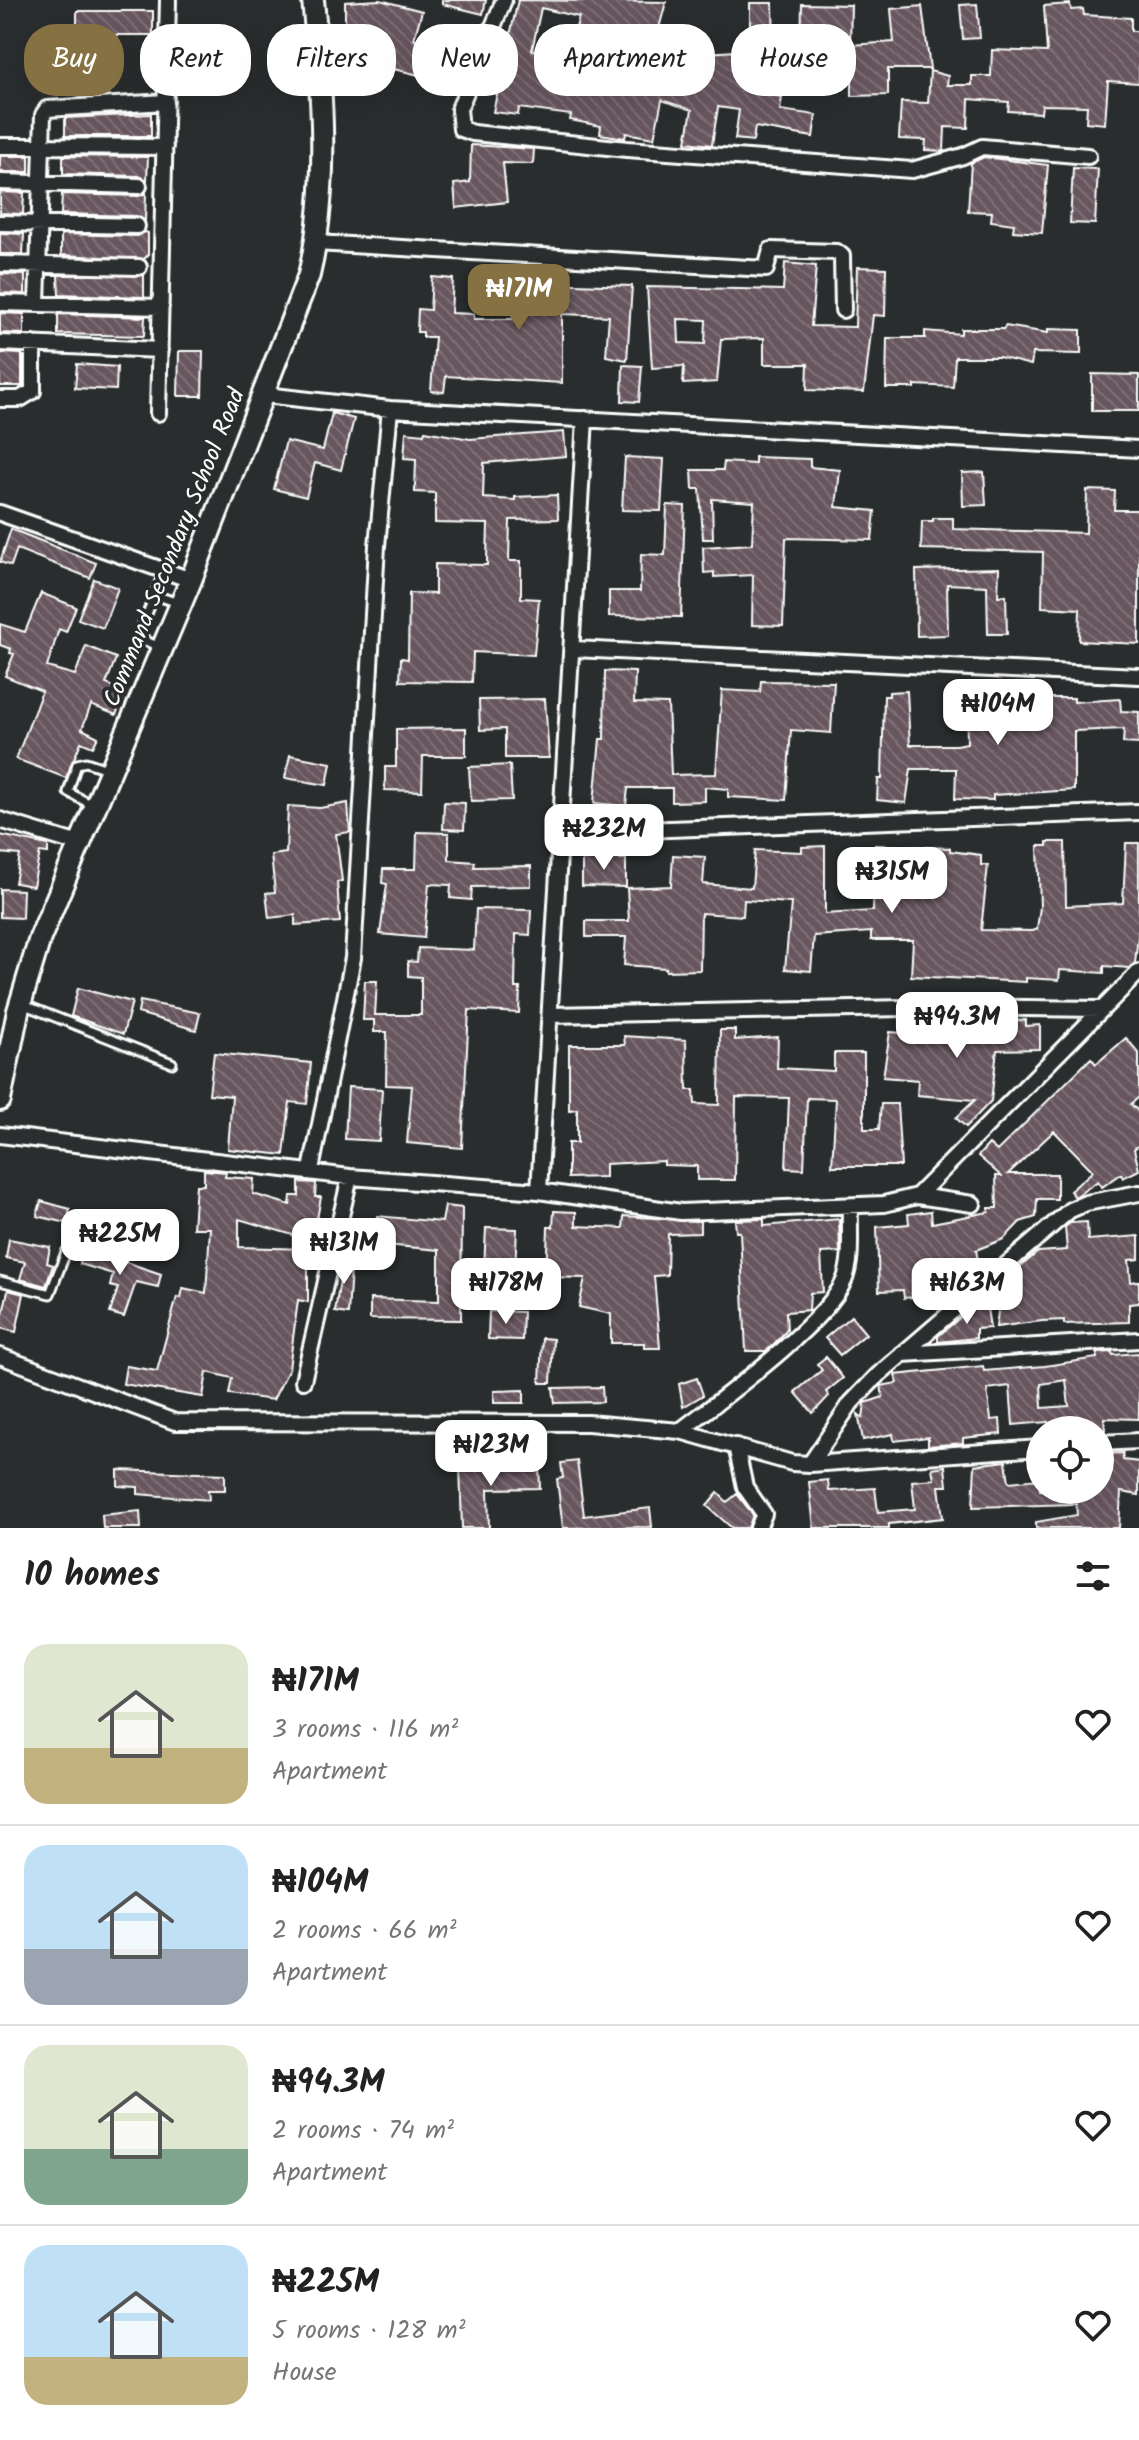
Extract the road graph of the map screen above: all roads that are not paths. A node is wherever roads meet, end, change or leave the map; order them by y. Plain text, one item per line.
1 (168, 0) edge
2 (313, 0) edge
3 (504, 0) edge
4 (166, 102) junction
5 (0, 146) edge
6 (42, 146) junction
7 (165, 147) junction
8 (1088, 156) dead end
9 (0, 182) edge
10 (41, 184) junction
11 (139, 186) dead end
12 (0, 223) edge
13 (40, 224) junction
14 (137, 226) dead end
15 (316, 243) junction
16 (0, 264) edge
17 (38, 265) junction
18 (139, 267) dead end
19 (0, 303) edge
20 (37, 304) junction
21 (161, 307) junction
22 (843, 310) dead end
23 (0, 343) edge
24 (33, 344) junction
25 (160, 350) junction
26 (265, 395) junction
27 (0, 399) edge
28 (390, 409) junction
29 (158, 413) dead end
30 (585, 419) junction
31 (1139, 449) edge
32 (0, 513) edge
33 (164, 571) junction
34 (191, 580) junction
35 (152, 594) junction
36 (181, 604) junction
37 (163, 648) junction
38 (574, 649) junction
39 (1139, 676) edge
40 (112, 771) junction
41 (97, 807) junction
42 (1139, 812) edge
43 (0, 820) edge
44 (560, 833) junction
45 (82, 845) junction
46 (1139, 972) edge
47 (20, 1003) junction
48 (1101, 1009) junction
49 (550, 1015) junction
50 (172, 1063) dead end
51 (2, 1073) edge
52 (0, 1100) edge
53 (0, 1135) edge
54 (311, 1170) junction
55 (350, 1177) junction
56 (539, 1191) junction
57 (1139, 1193) edge
58 (917, 1196) junction
59 (973, 1204) dead end
60 (850, 1207) junction
61 (66, 1252) dead end
62 (0, 1281) edge
63 (1139, 1340) edge
64 (902, 1354) junction
65 (0, 1356) edge
66 (303, 1381) dead end
67 (680, 1431) junction
68 (1139, 1441) edge
69 (1114, 1442) edge
70 (736, 1446) junction
71 (1026, 1449) edge
72 (810, 1464) junction
73 (758, 1528) edge

1 - 4 street
2 - 15 main road, Command Secondary School Road
3 - 8 street
4 - 6 street
4 - 7 street
5 - 6 street
6 - 7 street
6 - 10 street
7 - 21 street
9 - 10 street
10 - 11 street
10 - 13 street
12 - 13 street
13 - 14 street
13 - 17 street
15 - 22 street
15 - 26 main road, Command Secondary School Road
16 - 17 street
17 - 18 street
17 - 20 street
19 - 20 street
20 - 21 street
21 - 25 street
23 - 24 street
24 - 25 street
24 - 27 street
25 - 29 street
26 - 28 street
26 - 34 main road, Command Secondary School Road
28 - 30 street
28 - 54 street
30 - 31 street
30 - 38 street
32 - 33 street
33 - 34 street
33 - 35 lane
34 - 36 main road, Command Secondary School Road
35 - 36 lane
35 - 37 lane
36 - 37 main road, Command Secondary School Road
37 - 40 main road, Command Secondary School Road
38 - 39 street
38 - 44 street
40 - 41 main road, Command Secondary School Road
40 - 41 lane
41 - 45 main road, Command Secondary School Road
42 - 44 street
43 - 45 street
44 - 49 street
45 - 47 main road, Command Secondary School Road
46 - 48 street
47 - 50 lane
47 - 51 main road, Command Secondary School Road
48 - 49 street
48 - 58 street
49 - 56 street
51 - 52 main road, Command Secondary School Road
53 - 54 street
54 - 55 street
55 - 56 street
55 - 66 street
56 - 60 street
57 - 64 street
58 - 59 street
58 - 60 street
60 - 67 street
61 - 62 lane
63 - 64 street
64 - 72 street
65 - 67 street
67 - 70 street
68 - 69 street
70 - 72 street
70 - 73 street
71 - 72 street

